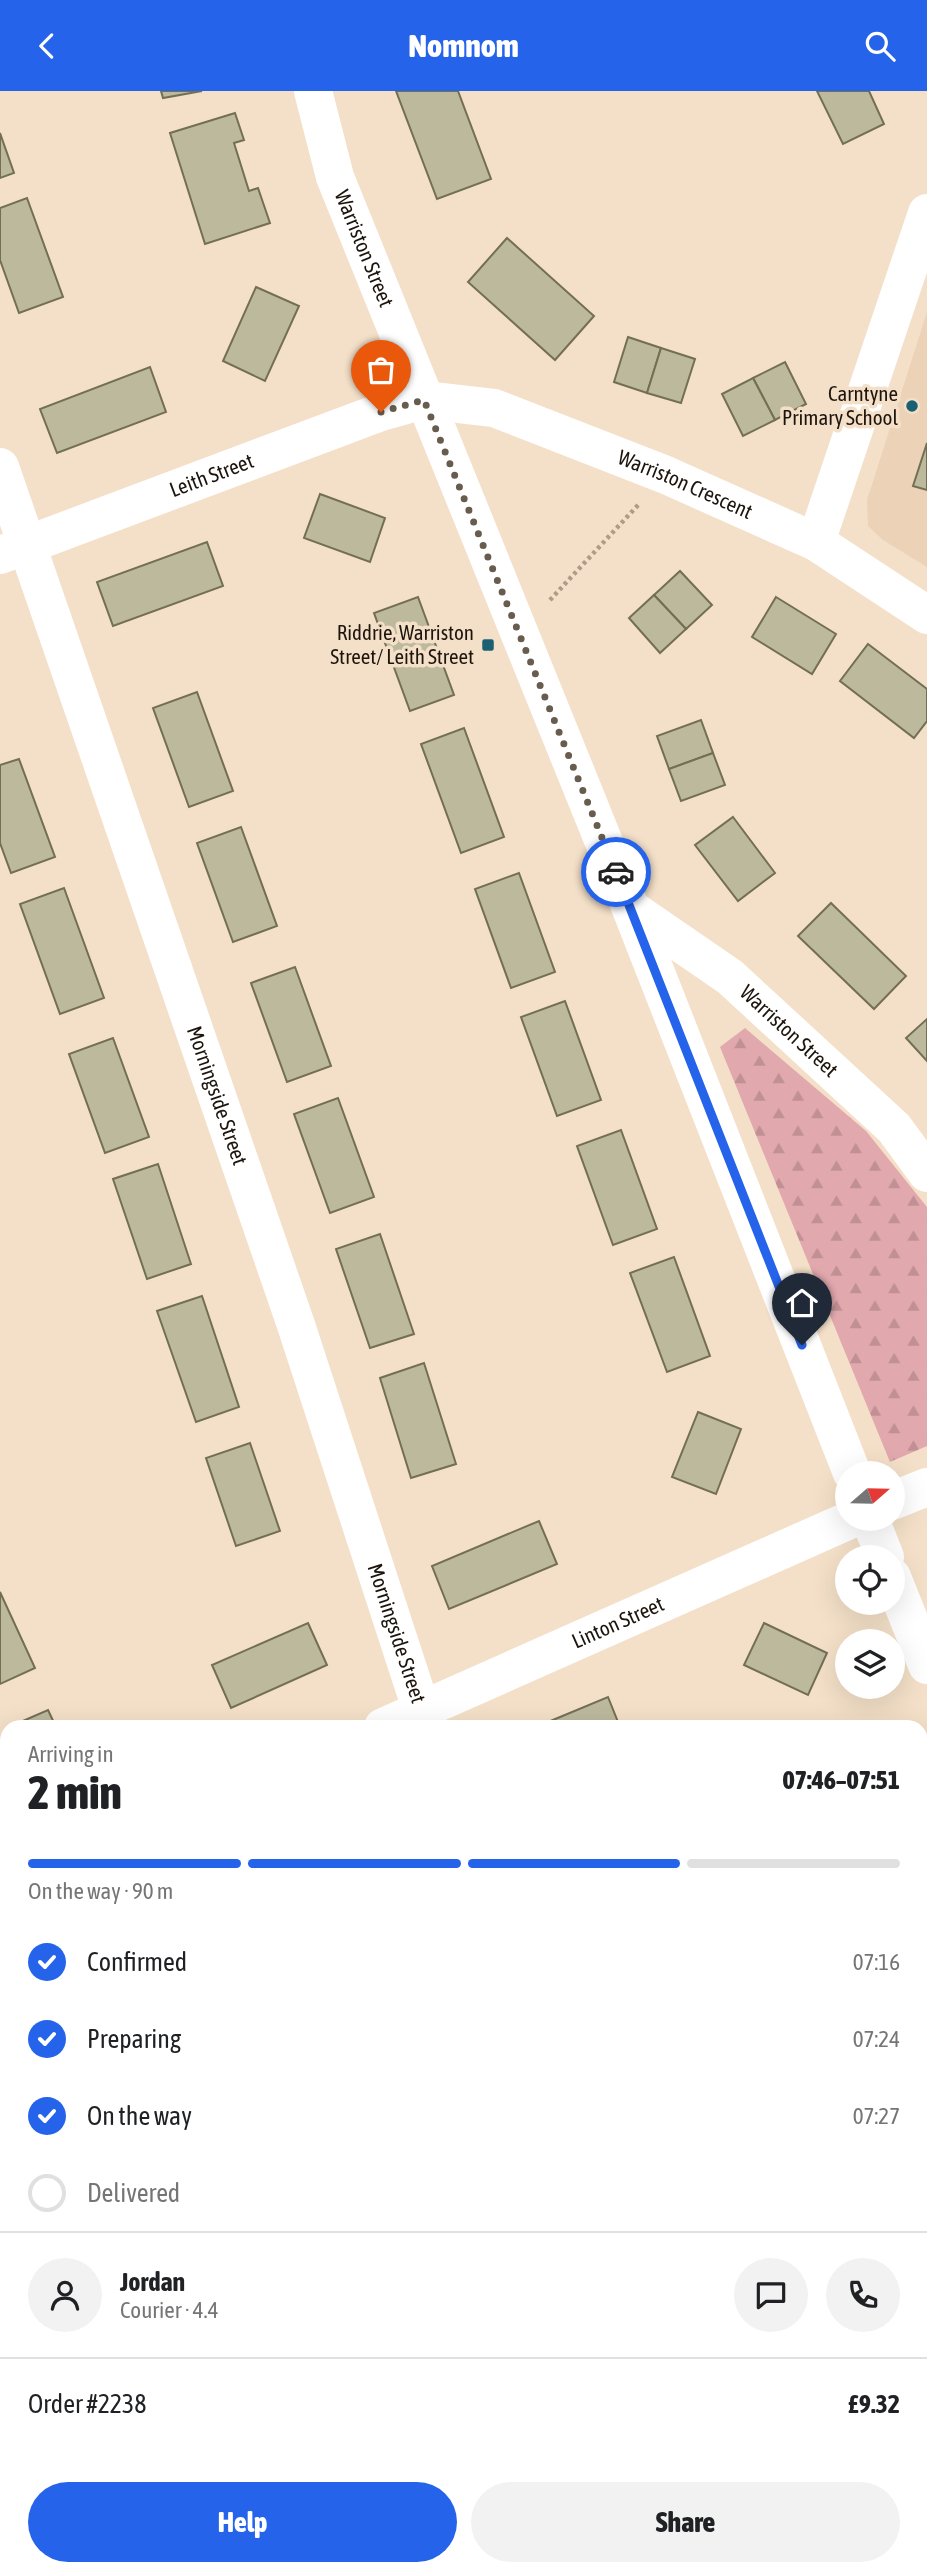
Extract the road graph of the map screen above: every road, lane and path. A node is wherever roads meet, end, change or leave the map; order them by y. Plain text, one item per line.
1 (313, 91) edge
2 (927, 213) edge
3 (424, 400) junction
4 (0, 467) edge
5 (666, 475) junction
6 (816, 542) junction
7 (14, 549) edge
8 (927, 615) edge
9 (519, 634) junction
10 (631, 909) junction
11 (927, 1173) edge
12 (847, 1461) edge
13 (927, 1487) edge
14 (905, 1496) edge
15 (835, 1527) edge
16 (905, 1610) edge
17 (927, 1665) edge
18 (424, 1719) edge

1 - 3 street, Warriston Street
2 - 6 street
3 - 5 street, Warriston Crescent
3 - 7 street, Leith Street
3 - 9 street, Warriston Street
4 - 7 street, Morningside Street
5 - 6 street, Warriston Crescent
5 - 9 path
6 - 8 street, Warriston Crescent
7 - 18 street, Morningside Street
9 - 10 street, Warriston Street
10 - 11 street, Warriston Street
10 - 12 street, Warriston Street
13 - 14 street
15 - 18 street, Linton Street
16 - 17 street

